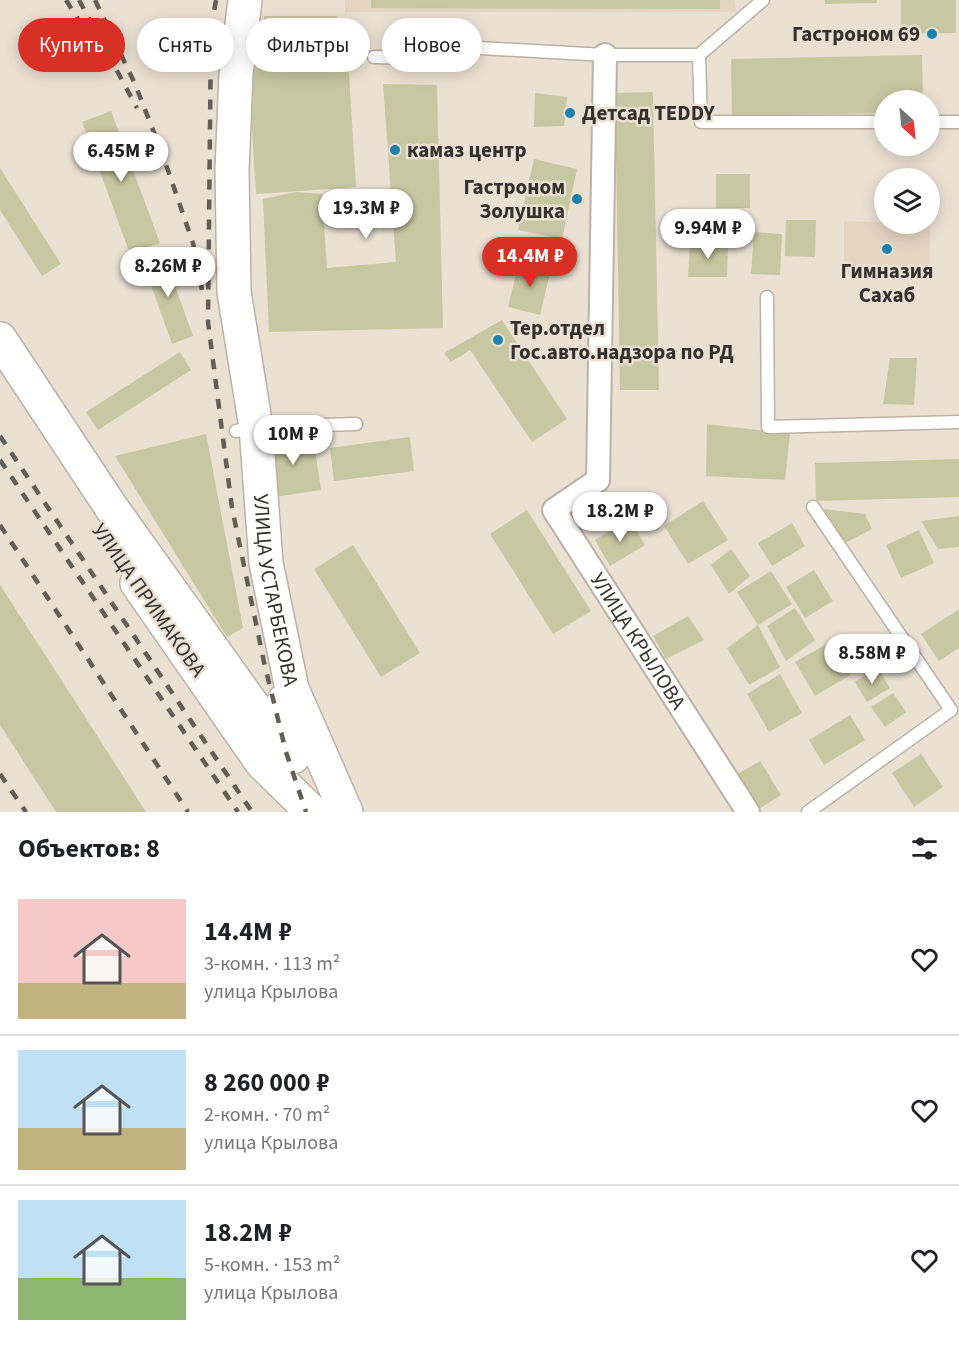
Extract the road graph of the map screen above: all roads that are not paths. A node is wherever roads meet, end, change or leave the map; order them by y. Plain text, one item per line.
1 (233, 0) edge
2 (245, 0) edge
3 (763, 0) edge
4 (604, 55) junction
5 (699, 55) junction
6 (374, 57) dead end
7 (874, 122) edge
8 (940, 122) edge
9 (959, 122) edge
10 (767, 297) dead end
11 (0, 339) edge
12 (0, 377) edge
13 (959, 422) edge
14 (356, 424) dead end
15 (246, 429) junction
16 (813, 507) dead end
17 (289, 747) junction
18 (342, 801) edge
19 (304, 805) edge
20 (748, 812) edge
21 (808, 812) edge

1 - 15 main road
2 - 15 main road, УЛИЦА УСТАРБЕКОВА
3 - 5 lane
4 - 5 lane
4 - 6 lane
4 - 20 street, УЛИЦА КРЫЛОВА
5 - 7 lane
8 - 9 lane
10 - 13 lane
11 - 17 main road, УЛИЦА ПРИМАКОВА
12 - 19 main road, УЛИЦА ПРИМАКОВА
14 - 15 lane
15 - 17 main road
15 - 18 main road, УЛИЦА УСТАРБЕКОВА
16 - 21 lane
17 - 18 main road
17 - 19 main road
18 - 19 main road

